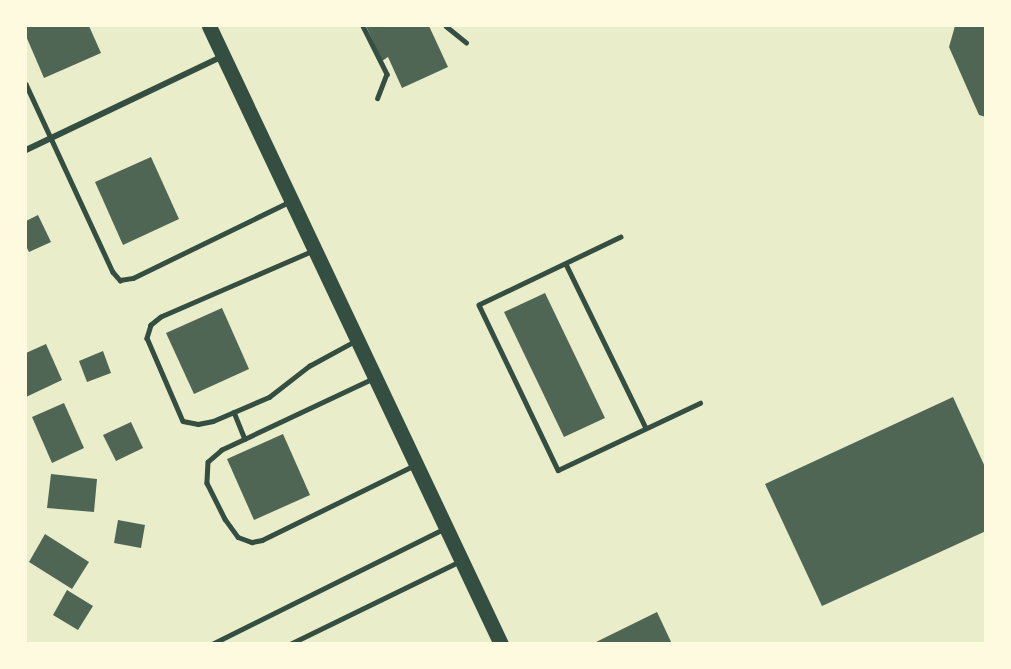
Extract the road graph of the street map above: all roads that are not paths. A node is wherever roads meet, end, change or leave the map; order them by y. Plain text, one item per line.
1 (209, 26) edge
2 (363, 26) edge
3 (446, 26) edge
4 (466, 42) dead end
5 (223, 56) junction
6 (26, 84) edge
7 (378, 98) dead end
8 (51, 138) junction
9 (26, 150) edge
10 (292, 201) junction
11 (621, 237) dead end
12 (315, 250) junction
13 (566, 264) junction
14 (357, 340) junction
15 (376, 378) junction
16 (700, 403) dead end
17 (234, 412) junction
18 (646, 428) junction
19 (245, 439) junction
20 (416, 464) junction
21 (447, 528) junction
22 (462, 560) junction
23 (212, 644) edge
24 (290, 644) edge
25 (501, 644) edge

1 - 5 main road
2 - 7 lane
3 - 4 lane
5 - 8 street
5 - 10 main road
6 - 8 lane
8 - 9 street
8 - 10 lane
10 - 12 main road
11 - 13 lane
12 - 14 main road
12 - 17 lane
13 - 18 lane
13 - 18 lane
14 - 15 main road
14 - 17 lane
15 - 19 lane
15 - 20 main road
16 - 18 lane
17 - 19 lane
19 - 20 lane
20 - 21 main road
21 - 22 main road
21 - 23 lane
22 - 24 lane
22 - 25 main road

